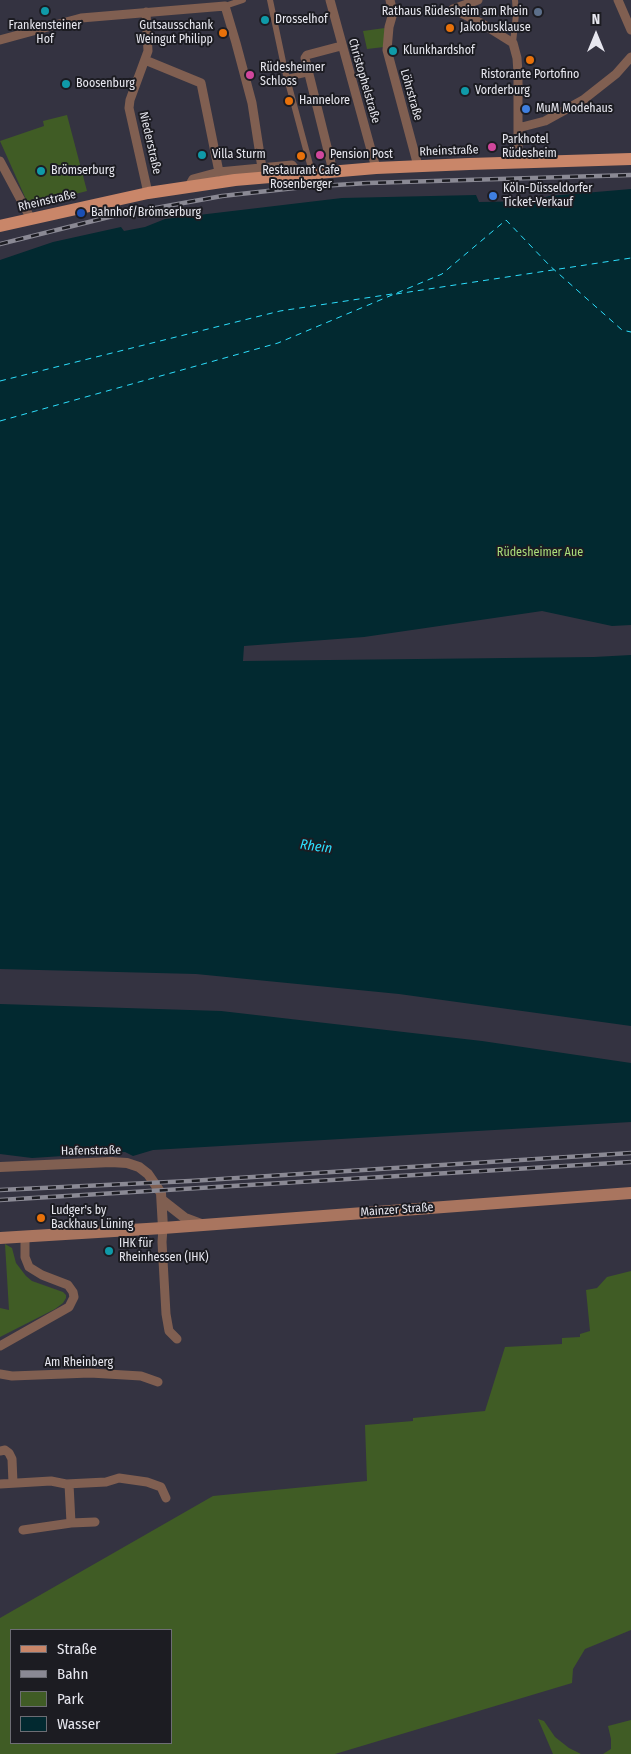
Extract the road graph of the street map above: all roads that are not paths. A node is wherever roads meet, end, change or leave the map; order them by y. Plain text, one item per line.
1 (243, 0) edge
2 (270, 0) edge
3 (330, 0) edge
4 (390, 0) edge
5 (478, 0) edge
6 (515, 0) edge
7 (618, 0) edge
8 (451, 4) edge
9 (225, 6) junction
10 (146, 12) junction
11 (631, 30) edge
12 (0, 40) edge
13 (512, 43) junction
14 (341, 46) junction
15 (631, 57) edge
16 (145, 60) junction
17 (309, 73) junction
18 (287, 78) junction
19 (518, 128) junction
20 (631, 159) edge
21 (0, 161) edge
22 (518, 162) junction
23 (418, 166) junction
24 (262, 168) junction
25 (376, 168) junction
26 (333, 171) junction
27 (219, 172) junction
28 (305, 173) junction
29 (189, 186) junction
30 (148, 193) junction
31 (30, 219) junction
32 (0, 226) edge
33 (0, 1167) edge
34 (631, 1194) edge
35 (162, 1200) junction
36 (201, 1224) junction
37 (163, 1228) junction
38 (25, 1236) junction
39 (0, 1238) edge
40 (177, 1340) dead end
41 (0, 1346) edge
42 (0, 1374) edge
43 (158, 1382) dead end
44 (0, 1451) edge
45 (13, 1483) junction
46 (0, 1484) edge
47 (69, 1484) junction
48 (166, 1498) dead end
49 (95, 1522) dead end
50 (71, 1523) junction
51 (23, 1530) dead end

1 - 9 street
2 - 18 street
3 - 14 street, Christophelstraße
4 - 23 street, Löhrstraße
5 - 8 street
6 - 13 street
7 - 11 street
8 - 13 street
9 - 10 street
9 - 24 street
10 - 12 street
10 - 16 street, Niederstraße
13 - 19 street
14 - 17 street
14 - 25 street, Christophelstraße
15 - 19 street
16 - 27 street
16 - 30 street, Niederstraße
17 - 18 street
17 - 26 street
18 - 28 street
19 - 22 street
20 - 22 main road, Rheinstraße
21 - 31 street
22 - 23 main road, Rheinstraße
23 - 25 main road, Rheinstraße
24 - 27 street, Rheinstraße
24 - 28 street, Rheinstraße
25 - 26 main road, Rheinstraße
26 - 28 main road, Rheinstraße
27 - 29 street, Rheinstraße
28 - 29 main road, Rheinstraße
29 - 30 main road, Rheinstraße
30 - 31 main road, Rheinstraße
31 - 32 main road, Rheinstraße
33 - 35 street, Hafenstraße
34 - 36 main road, Mainzer Straße
35 - 36 street, Hafenstraße
35 - 37 street, Hafenstraße
36 - 37 main road, Mainzer Straße
37 - 38 main road, Mainzer Straße
37 - 40 street
38 - 39 main road, Mainzer Straße
38 - 41 street
42 - 43 street, Am Rheinberg
44 - 45 street
45 - 46 street
45 - 47 street
47 - 48 street
47 - 50 street
49 - 50 street
50 - 51 street

